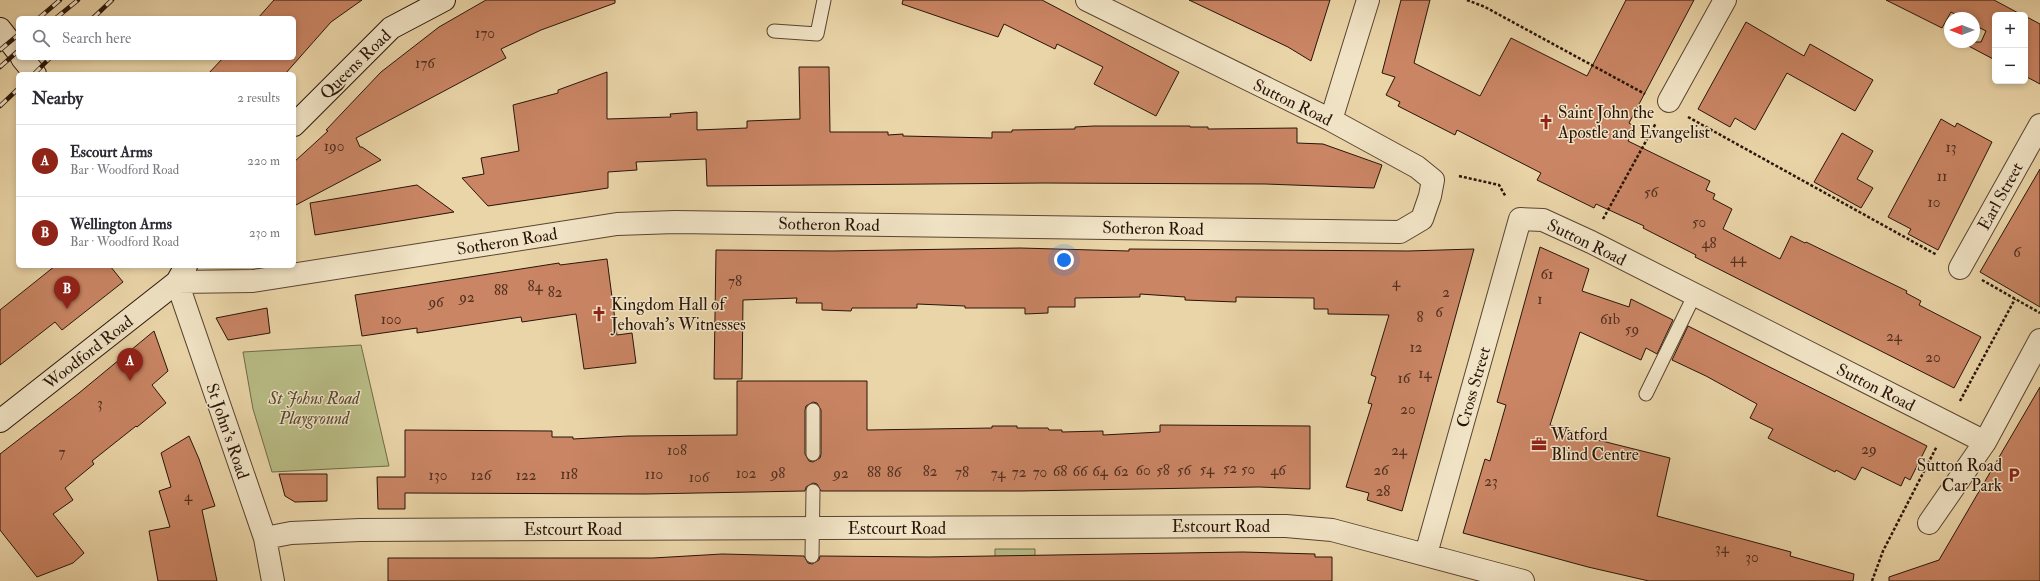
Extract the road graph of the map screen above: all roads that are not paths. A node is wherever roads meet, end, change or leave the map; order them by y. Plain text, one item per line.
1 (444, 0) edge
2 (824, 0) edge
3 (1087, 0) edge
4 (1368, 0) edge
5 (1726, 0) edge
6 (0, 28) edge
7 (774, 31) dead end
8 (16, 49) edge
9 (24, 60) edge
10 (33, 72) edge
11 (1668, 103) road end
12 (1331, 120) junction
13 (296, 123) edge
14 (2040, 125) edge
15 (1417, 167) joint
16 (1520, 219) joint
17 (1960, 268) road end
18 (177, 271) edge
19 (1694, 296) junction
20 (2040, 340) edge
21 (1646, 394) dead end
22 (813, 410) dead end
23 (0, 421) edge
24 (1985, 442) junction
25 (813, 454) dead end
26 (813, 491) dead end
27 (1929, 523) dead end
28 (812, 528) junction
29 (265, 538) junction
30 (1426, 554) junction
31 (812, 556) dead end
32 (273, 581) edge
33 (1523, 581) edge

1 - 13 street, Queens Road
2 - 7 lane
3 - 12 street, Sutton Road
4 - 12 street
5 - 11 street
6 - 8 street
9 - 10 street
12 - 15 street, Sutton Road
14 - 17 street, Earl Street
15 - 18 street, Sotheron Road
16 - 19 street, Sutton Road
16 - 30 street, Cross Street
18 - 23 street, Woodford Road
18 - 29 street, St John's Road
19 - 21 lane
19 - 24 street, Sutton Road
20 - 24 street
22 - 25 lane
24 - 27 street
26 - 28 lane
28 - 29 street, Estcourt Road
28 - 30 street, Estcourt Road
28 - 31 lane
29 - 32 street, St John's Road
30 - 33 street, Estcourt Road

